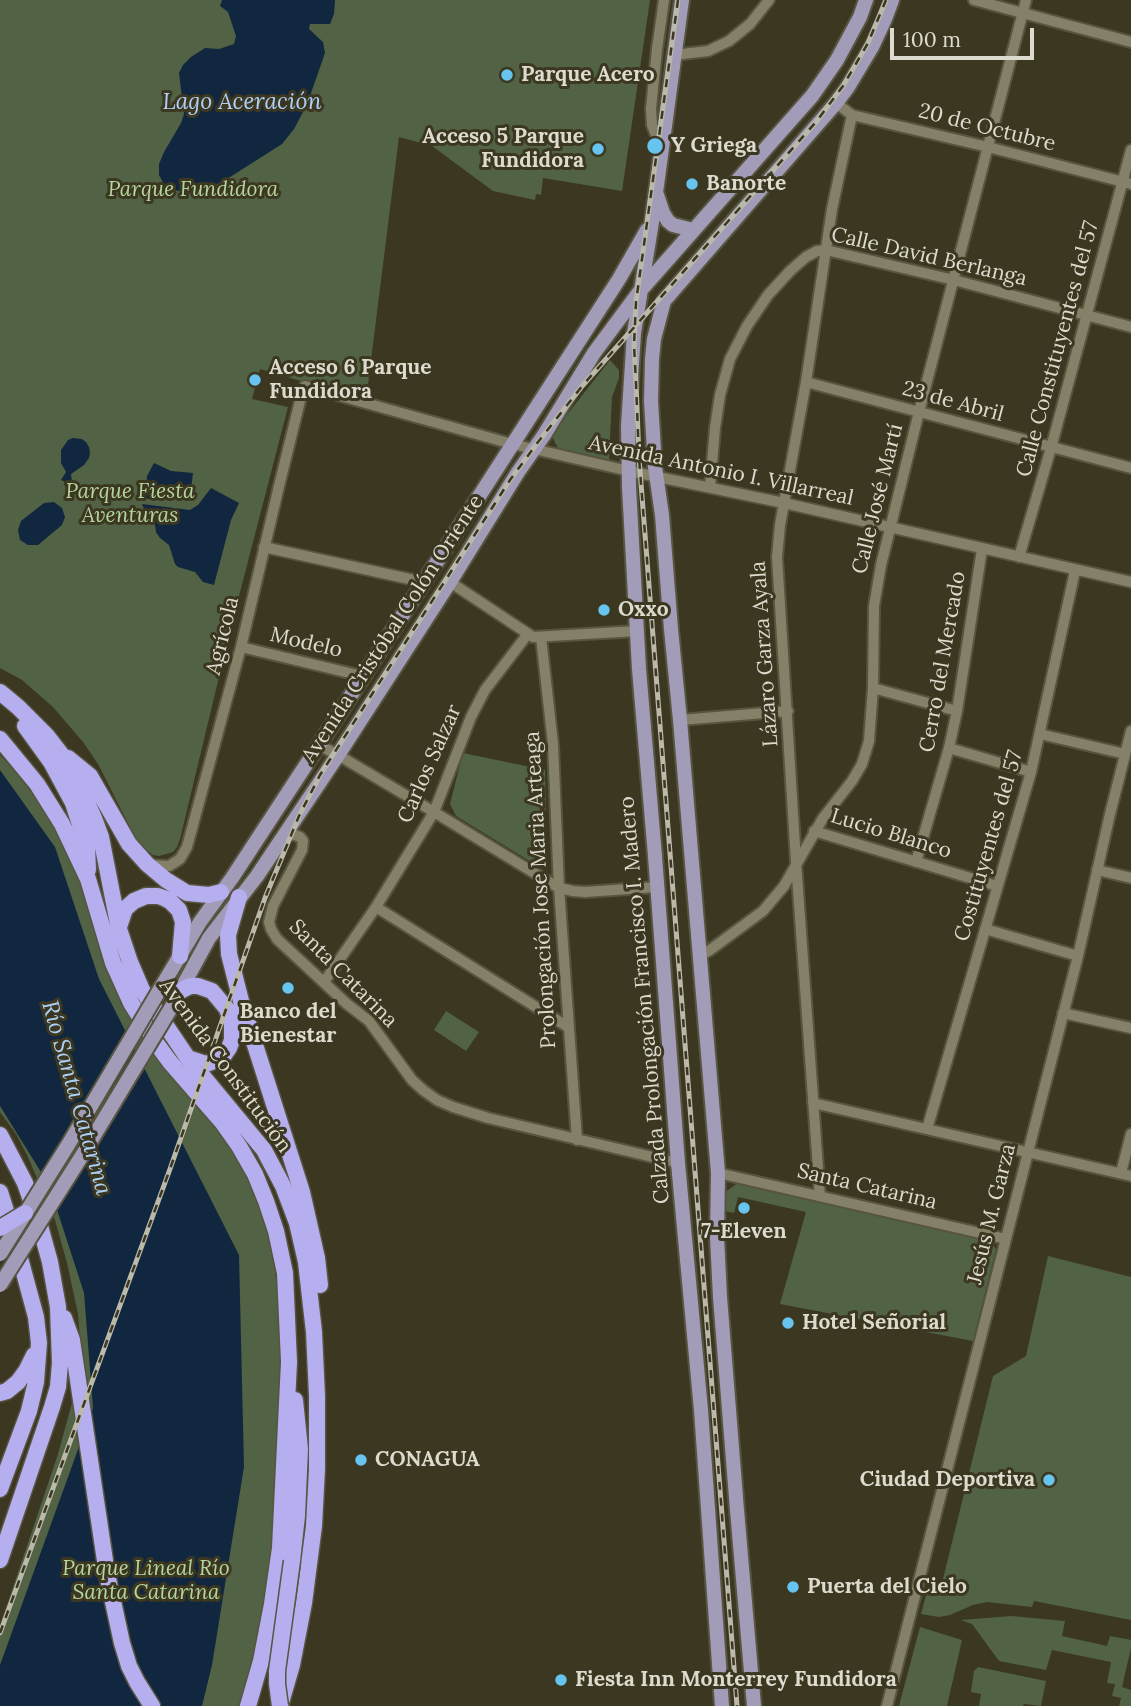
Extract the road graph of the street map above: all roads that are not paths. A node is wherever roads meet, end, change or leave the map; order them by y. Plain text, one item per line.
1 (664, 0) edge
2 (682, 0) edge
3 (769, 0) edge
4 (866, 0) edge
5 (892, 0) edge
6 (974, 0) edge
7 (1026, 0) edge
8 (1023, 13) junction
9 (1131, 42) edge
10 (674, 55) junction
11 (848, 87) junction
12 (812, 96) junction
13 (836, 103) junction
14 (852, 115) junction
15 (661, 147) junction
16 (988, 147) junction
17 (1131, 149) edge
18 (1127, 183) edge
19 (656, 190) junction
20 (652, 222) junction
21 (693, 230) junction
22 (826, 250) junction
23 (954, 280) junction
24 (640, 291) junction
25 (1087, 316) junction
26 (1131, 327) edge
27 (806, 382) junction
28 (305, 386) joint
29 (919, 412) junction
30 (512, 444) junction
31 (1051, 447) junction
32 (535, 449) junction
33 (1131, 468) edge
34 (629, 471) junction
35 (658, 477) junction
36 (710, 487) junction
37 (784, 503) junction
38 (890, 528) junction
39 (264, 547) junction
40 (982, 549) junction
41 (1019, 557) junction
42 (1074, 570) junction
43 (422, 582) junction
44 (450, 582) junction
45 (1131, 582) edge
46 (637, 631) junction
47 (527, 635) junction
48 (541, 637) junction
49 (241, 648) junction
50 (362, 676) junction
51 (873, 688) junction
52 (0, 692) edge
53 (0, 699) edge
54 (788, 711) junction
55 (957, 711) junction
56 (680, 720) junction
57 (1131, 731) edge
58 (1040, 734) junction
59 (0, 739) edge
60 (319, 745) junction
61 (949, 748) junction
62 (61, 754) junction
63 (1125, 754) junction
64 (338, 755) junction
65 (1031, 772) junction
66 (434, 812) junction
67 (814, 831) junction
68 (287, 832) junction
69 (796, 862) junction
70 (916, 862) junction
71 (147, 864) junction
72 (1097, 870) junction
73 (1131, 878) edge
74 (88, 879) junction
75 (997, 886) junction
76 (657, 887) junction
77 (559, 888) junction
78 (221, 892) junction
79 (239, 897) junction
80 (376, 907) junction
81 (119, 929) junction
82 (985, 929) junction
83 (180, 956) junction
84 (699, 956) junction
85 (1077, 956) junction
86 (324, 982) junction
87 (179, 994) junction
88 (1063, 1013) junction
89 (568, 1027) junction
90 (1131, 1028) edge
91 (187, 1058) junction
92 (813, 1103) junction
93 (927, 1129) junction
94 (1131, 1134) edge
95 (0, 1135) edge
96 (577, 1139) junction
97 (1028, 1153) junction
98 (678, 1163) junction
99 (718, 1173) junction
100 (1126, 1175) edge
101 (0, 1192) edge
102 (820, 1196) junction
103 (25, 1213) junction
104 (0, 1228) edge
105 (1006, 1240) junction
106 (0, 1254) edge
107 (0, 1285) edge
108 (58, 1307) junction
109 (314, 1332) junction
110 (39, 1343) junction
111 (289, 1362) junction
112 (0, 1393) edge
113 (0, 1489) edge
114 (0, 1560) edge
115 (292, 1665) junction
116 (152, 1706) edge
117 (248, 1706) edge
118 (280, 1706) edge
119 (294, 1706) edge
120 (722, 1706) edge
121 (754, 1706) edge
122 (887, 1706) edge

1 - 15 street
2 - 10 main road, Calzada Prolongación Francisco I. Madero
3 - 10 street
4 - 12 main road, Avenida Cristóbal Colón Oriente
5 - 11 main road
6 - 8 street
7 - 8 street, Calle José Martí
8 - 9 street
8 - 16 street, Calle José Martí
10 - 15 main road, Calzada Prolongación Francisco I. Madero
11 - 12 main road
11 - 13 main road
12 - 21 main road, Avenida Cristóbal Colón Oriente
13 - 14 street, 20 de Octubre
13 - 35 main road
14 - 16 street, 20 de Octubre
14 - 22 street, Lázaro Garza Ayala
15 - 19 main road, Calzada Prolongación Francisco I. Madero
16 - 18 street, 20 de Octubre
16 - 23 street, Calle José Martí
17 - 18 street, Calle Constituyentes del 57
18 - 25 street, Calle Constituyentes del 57
19 - 20 main road, Calzada Prolongación Francisco I. Madero
19 - 21 main road
20 - 24 main road, Calzada Prolongación Francisco I. Madero
20 - 30 main road, Avenida Cristóbal Colón Oriente
21 - 24 main road, Avenida Cristóbal Colón Oriente
22 - 23 street, Calle David Berlanga
22 - 27 street, Lázaro Garza Ayala
22 - 36 street, Calle David Berlanga
23 - 25 street, Calle David Berlanga
23 - 29 street, Calle José Martí
24 - 32 main road, Avenida Cristóbal Colón Oriente
24 - 34 main road, Calzada Prolongación Francisco I. Madero
25 - 26 street, Calle David Berlanga
25 - 31 street, Calle Constituyentes del 57
27 - 29 street, 23 de Abril
27 - 37 street, Lázaro Garza Ayala
28 - 30 street, Avenida Antonio I. Villarreal
28 - 39 street, Agrícola
29 - 31 street, 23 de Abril
29 - 38 street, Calle José Martí
30 - 32 street, Avenida Antonio I. Villarreal
30 - 43 main road, Avenida Cristóbal Colón Oriente
31 - 33 street, 23 de Abril
31 - 41 street, Calle Constituyentes del 57
32 - 34 street, Avenida Antonio I. Villarreal
32 - 44 main road, Avenida Cristóbal Colón Oriente
34 - 35 street, Avenida Antonio I. Villarreal
34 - 46 main road, Calzada Prolongación Francisco I. Madero
35 - 36 street, Avenida Antonio I. Villarreal
35 - 56 main road
36 - 37 street, Avenida Antonio I. Villarreal
37 - 38 street, Avenida Antonio I. Villarreal
37 - 54 street, Lázaro Garza Ayala
38 - 40 street, Avenida Antonio I. Villarreal
38 - 51 street, Calle José Martí
39 - 43 street
39 - 49 street, Agrícola
40 - 41 street, Avenida Antonio I. Villarreal
40 - 55 street, Cerro del Mercado
41 - 42 street, Avenida Antonio I. Villarreal
42 - 45 street, Avenida Antonio I. Villarreal
42 - 58 street, Costituyentes del 57
43 - 50 main road, Avenida Cristóbal Colón Oriente
44 - 47 street
44 - 64 main road, Avenida Cristóbal Colón Oriente
46 - 48 street
46 - 76 main road, Calzada Prolongación Francisco I. Madero
47 - 48 street
47 - 66 street, Carlos Salzar
48 - 77 street, Prolongación Jose Maria Arteaga
49 - 50 street, Modelo
49 - 71 street, Agrícola
50 - 60 main road, Avenida Cristóbal Colón Oriente
51 - 55 street
51 - 67 street, Calle José Martí
52 - 62 highway, Avenida Constitución
53 - 74 highway
54 - 56 street
54 - 69 street, Lázaro Garza Ayala
55 - 61 street, Cerro del Mercado
56 - 84 main road
57 - 63 street, Jesús M. Garza
58 - 63 street
58 - 65 street, Costituyentes del 57
59 - 74 highway, Avenida Constitución
60 - 64 street
60 - 78 main road, Avenida Cristóbal Colón Oriente
61 - 65 street
61 - 70 street, Cerro del Mercado
62 - 71 highway
62 - 81 highway, Avenida Constitución
63 - 72 street, Jesús M. Garza
64 - 66 street
64 - 68 main road, Avenida Cristóbal Colón Oriente
65 - 75 street, Costituyentes del 57
66 - 77 street
66 - 80 street, Carlos Salzar
67 - 69 street, Calle José Martí
67 - 70 street, Lucio Blanco
68 - 79 main road, Avenida Cristóbal Colón Oriente
68 - 86 street, Santa Catarina
69 - 84 street, Calle José Martí
69 - 92 street, Lázaro Garza Ayala
70 - 75 street, Lucio Blanco
71 - 78 highway
72 - 73 street
72 - 85 street, Jesús M. Garza
74 - 111 highway, Avenida Constitución
75 - 82 street, Costituyentes del 57
76 - 77 street
76 - 98 main road, Calzada Prolongación Francisco I. Madero
77 - 89 street, Prolongación Jose Maria Arteaga
78 - 83 main road, Avenida Cristóbal Colón Oriente
79 - 87 main road, Avenida Cristóbal Colón Oriente
79 - 109 highway
80 - 86 street, Carlos Salzar
80 - 89 street
81 - 83 highway
81 - 91 highway, Avenida Constitución
82 - 85 street
82 - 93 street, Costituyentes del 57
83 - 103 main road, Avenida Cristóbal Colón Oriente, bridge
84 - 99 main road
85 - 88 street, Jesús M. Garza
86 - 96 street, Santa Catarina
87 - 91 highway
87 - 107 main road, Avenida Cristóbal Colón Oriente, bridge
88 - 90 street
88 - 97 street, Jesús M. Garza
89 - 96 street, Prolongación Jose Maria Arteaga
91 - 109 highway, Avenida Constitución
92 - 93 street
92 - 102 street, Lázaro Garza Ayala
93 - 97 street
94 - 100 street
95 - 108 highway
96 - 98 street, Santa Catarina
97 - 100 street
97 - 105 street, Jesús M. Garza
98 - 120 main road, Calzada Prolongación Francisco I. Madero
99 - 102 street, Santa Catarina
99 - 121 main road
101 - 110 highway
102 - 105 street, Santa Catarina
103 - 104 highway, bridge
103 - 106 main road, Avenida Cristóbal Colón Oriente, bridge
105 - 122 street, Jesús M. Garza
108 - 114 highway
108 - 116 highway
109 - 115 highway, Avenida Constitución
110 - 112 highway
110 - 113 highway
111 - 117 highway, Avenida Constitución
111 - 118 highway, bridge
115 - 118 highway, Avenida Constitución
115 - 119 highway

